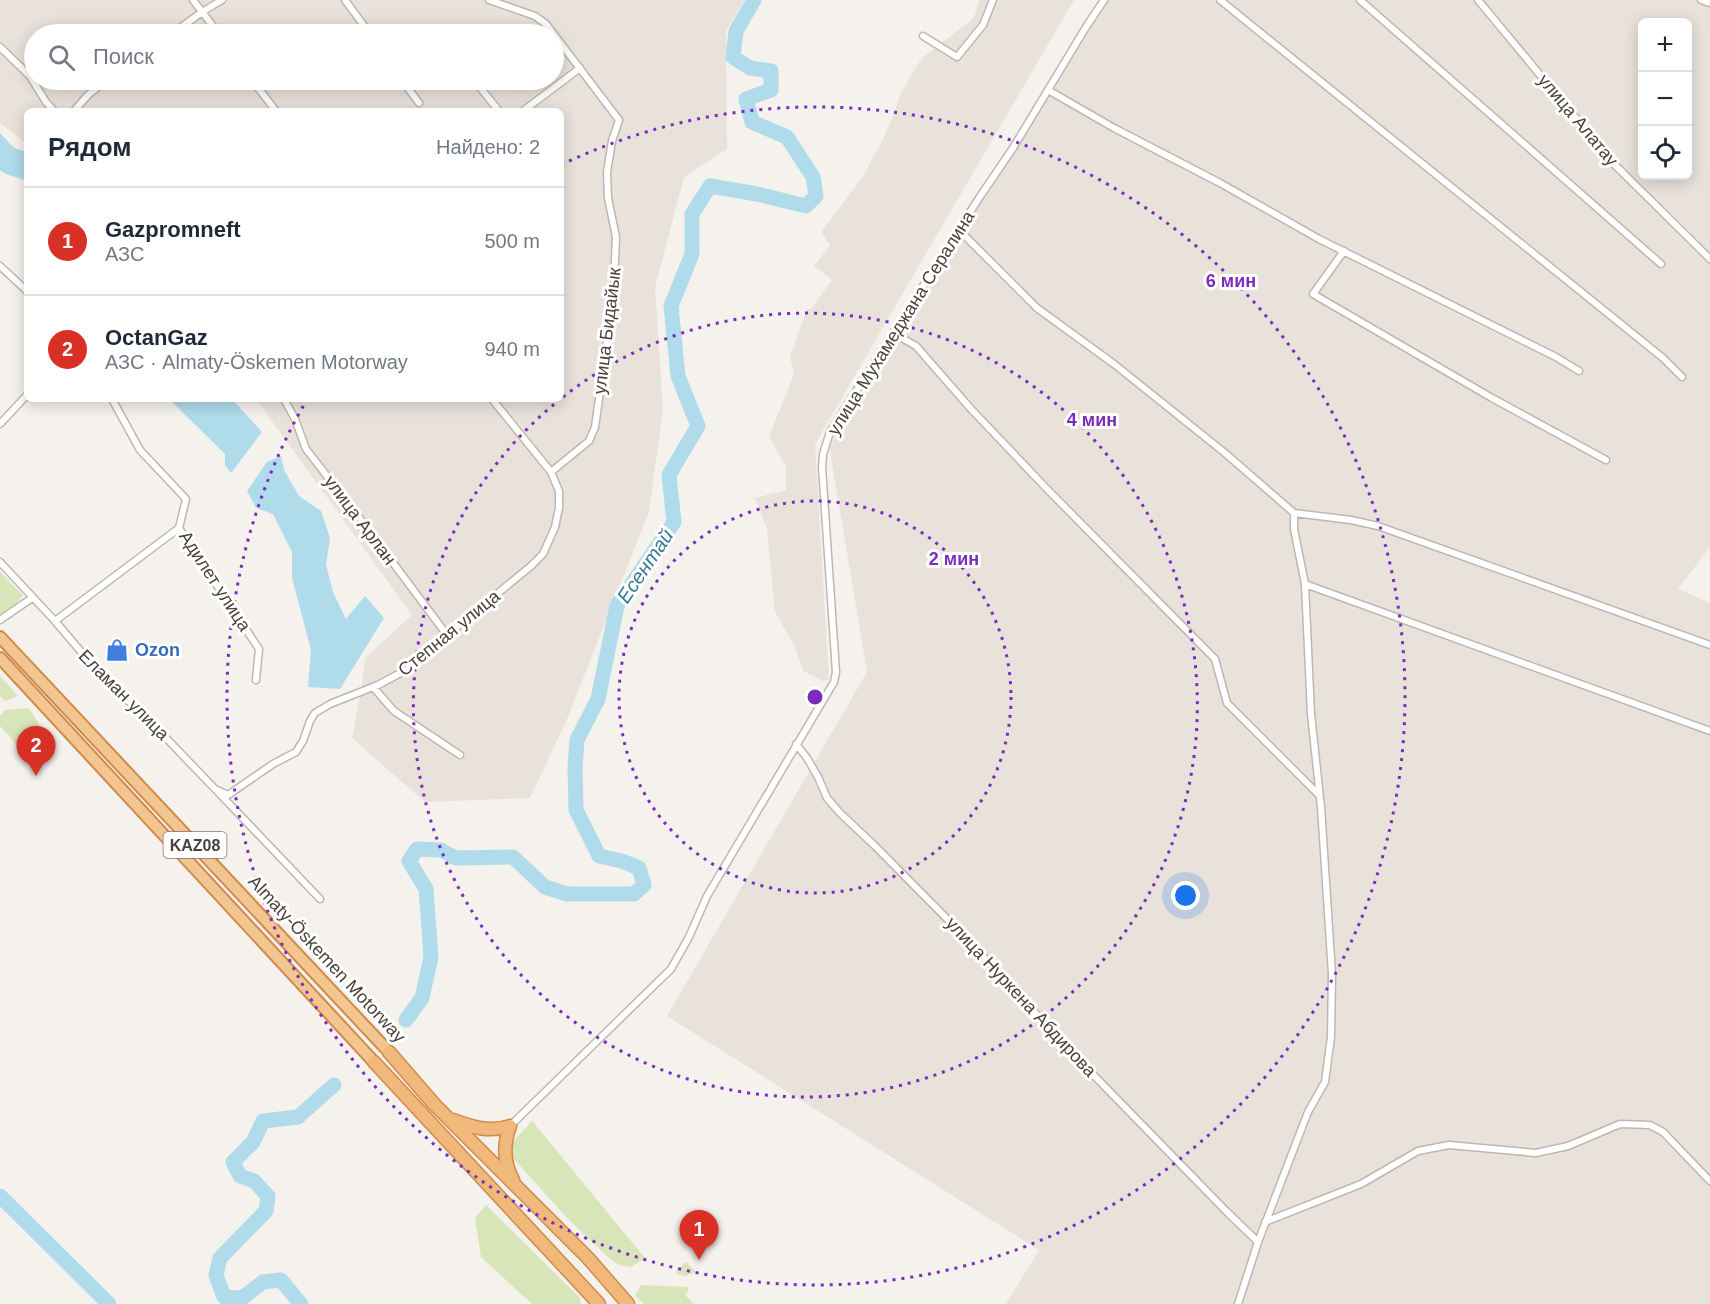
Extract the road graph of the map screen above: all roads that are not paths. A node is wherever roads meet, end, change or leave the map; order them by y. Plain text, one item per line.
1 (193, 0) edge
2 (222, 0) edge
3 (345, 0) edge
4 (489, 0) edge
5 (993, 0) edge
6 (1104, 0) edge
7 (1220, 0) edge
8 (1360, 0) edge
9 (1478, 0) edge
10 (1701, 0) edge
11 (1710, 3) edge
12 (202, 12) junction
13 (186, 24) edge
14 (211, 24) edge
15 (363, 24) edge
16 (546, 24) edge
17 (923, 36) dead end
18 (0, 47) edge
19 (564, 47) edge
20 (580, 68) junction
21 (24, 70) edge
22 (564, 80) edge
23 (39, 90) edge
24 (94, 90) edge
25 (260, 90) edge
26 (409, 90) edge
27 (482, 90) edge
28 (551, 90) edge
29 (1047, 90) junction
30 (419, 104) dead end
31 (51, 108) edge
32 (77, 108) edge
33 (274, 108) edge
34 (497, 108) edge
35 (527, 108) edge
36 (959, 230) junction
37 (1344, 251) junction
38 (1710, 259) edge
39 (1660, 264) dead end
40 (0, 266) edge
41 (24, 288) edge
42 (893, 333) junction
43 (1579, 371) dead end
44 (1682, 376) dead end
45 (24, 398) edge
46 (114, 402) edge
47 (286, 402) edge
48 (494, 402) edge
49 (0, 424) edge
50 (1606, 460) dead end
51 (551, 472) junction
52 (1294, 513) junction
53 (179, 528) junction
54 (0, 562) edge
55 (1305, 584) junction
56 (32, 598) junction
57 (0, 620) edge
58 (55, 621) junction
59 (447, 635) junction
60 (0, 638) edge
61 (1710, 645) edge
62 (0, 658) edge
63 (256, 680) dead end
64 (373, 687) junction
65 (1710, 731) edge
66 (796, 744) junction
67 (460, 755) dead end
68 (215, 789) junction
69 (228, 795) joint
70 (1319, 795) junction
71 (320, 899) dead end
72 (389, 1052) joint
73 (374, 1062) joint
74 (449, 1119) junction
75 (510, 1126) junction
76 (1710, 1181) edge
77 (518, 1188) junction
78 (1265, 1222) junction
79 (1258, 1242) junction
80 (599, 1304) edge
81 (628, 1304) edge
82 (1238, 1304) edge

1 - 12 street
2 - 12 street
3 - 15 street
4 - 16 street, улица Бидайык
5 - 17 street
6 - 29 street, улица Мухамеджана Сералина
7 - 44 street
8 - 39 street
9 - 38 street, улица Алатау
10 - 11 street
12 - 13 street
12 - 14 street
18 - 21 street
19 - 20 street, улица Бидайык
20 - 22 street
20 - 51 street, улица Бидайык
23 - 31 street
24 - 32 street
25 - 33 street
26 - 30 street
27 - 34 street
28 - 35 street
29 - 36 street, улица Мухамеджана Сералина
29 - 37 street
36 - 42 street, улица Мухамеджана Сералина
36 - 52 street
37 - 43 street
37 - 50 street
40 - 41 street
42 - 66 street, улица Мухамеджана Сералина
42 - 70 street
45 - 49 street
46 - 53 street, Адилет улица
47 - 59 street, улица Арлан
48 - 51 street
51 - 59 street, Степная улица
52 - 55 street
52 - 61 street
53 - 58 street
53 - 63 street, Адилет улица
54 - 56 street, Еламан улица
55 - 65 street
55 - 70 street
56 - 57 street
56 - 58 street, Еламан улица
58 - 68 street, Еламан улица
59 - 64 street, Степная улица
60 - 72 highway, Almaty-Öskemen Motorway / KAZ08
62 - 73 highway, Almaty-Öskemen Motorway / KAZ08
64 - 67 street
64 - 69 street, Степная улица
66 - 75 street, улица Мухамеджана Сералина
66 - 79 street, улица Нуркена Абдирова
68 - 69 street, Еламан улица
68 - 71 street
70 - 78 street
72 - 74 highway, Almaty-Öskemen Motorway / KAZ08
73 - 80 highway, Almaty-Öskemen Motorway / KAZ08
74 - 75 highway
74 - 77 highway, Almaty-Öskemen Motorway / KAZ08
75 - 77 highway
76 - 78 street
77 - 81 highway, Almaty-Öskemen Motorway / KAZ08
78 - 79 street
79 - 82 street

